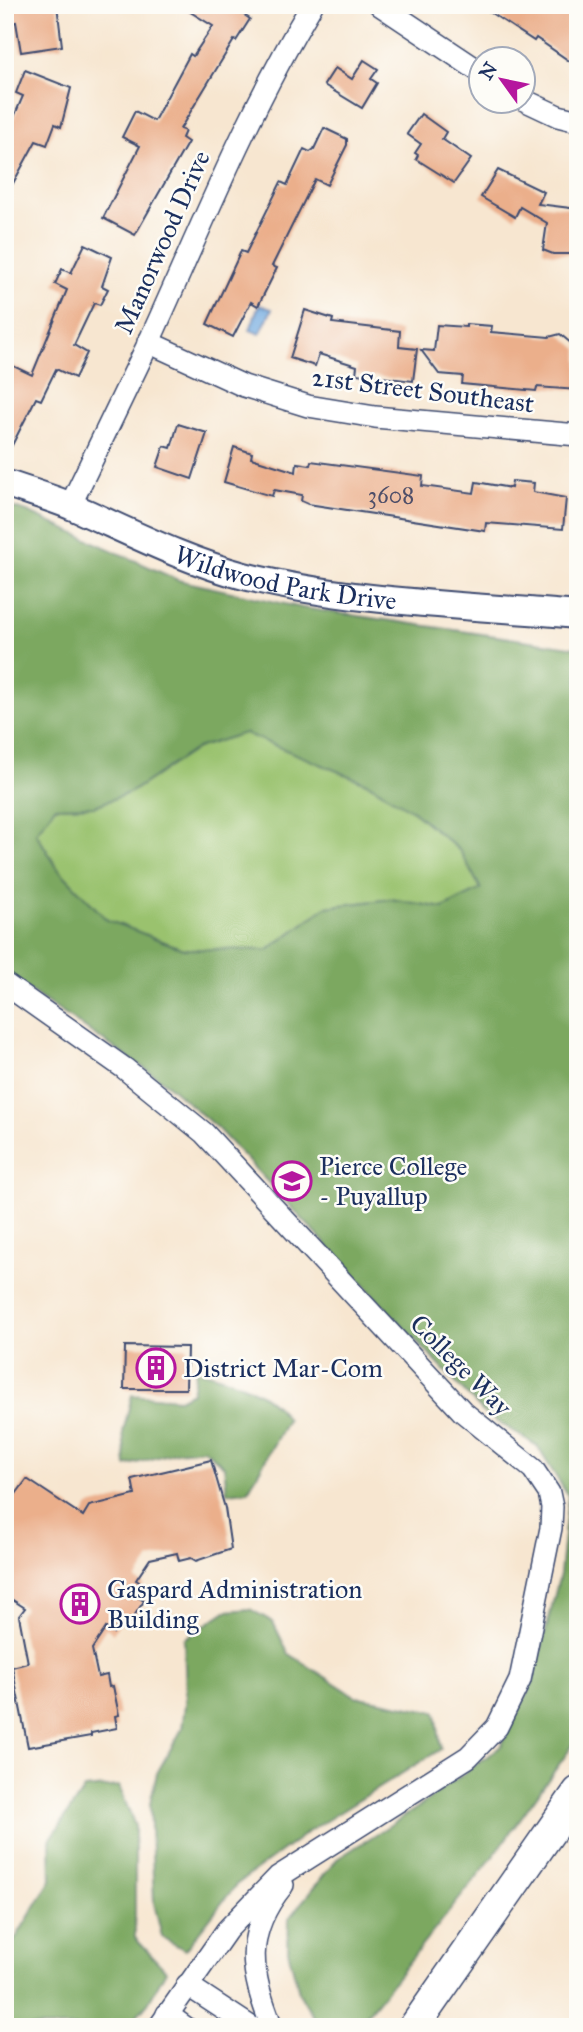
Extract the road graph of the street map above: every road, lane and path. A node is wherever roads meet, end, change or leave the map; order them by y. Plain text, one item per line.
1 (312, 5) edge
2 (380, 5) edge
3 (468, 64) edge
4 (538, 107) edge
5 (578, 121) edge
6 (148, 342) junction
7 (578, 435) edge
8 (5, 483) edge
9 (70, 506) junction
10 (578, 615) edge
11 (5, 984) edge
12 (578, 1792) edge
13 (303, 1860) junction
14 (187, 1985) junction
15 (163, 2020) edge
16 (185, 2027) edge
17 (251, 2027) edge
18 (272, 2027) edge
19 (414, 2027) edge

1 - 6 street, Manorwood Drive
2 - 3 street
4 - 5 street
6 - 7 street, 21st Street Southeast
6 - 9 street, Manorwood Drive
8 - 9 street, Wildwood Park Drive
9 - 10 street, Wildwood Park Drive
11 - 13 street, College Way
12 - 19 main road
13 - 14 street, College Way
13 - 18 street
14 - 15 street, College Way
14 - 17 street
15 - 16 street, College Way

